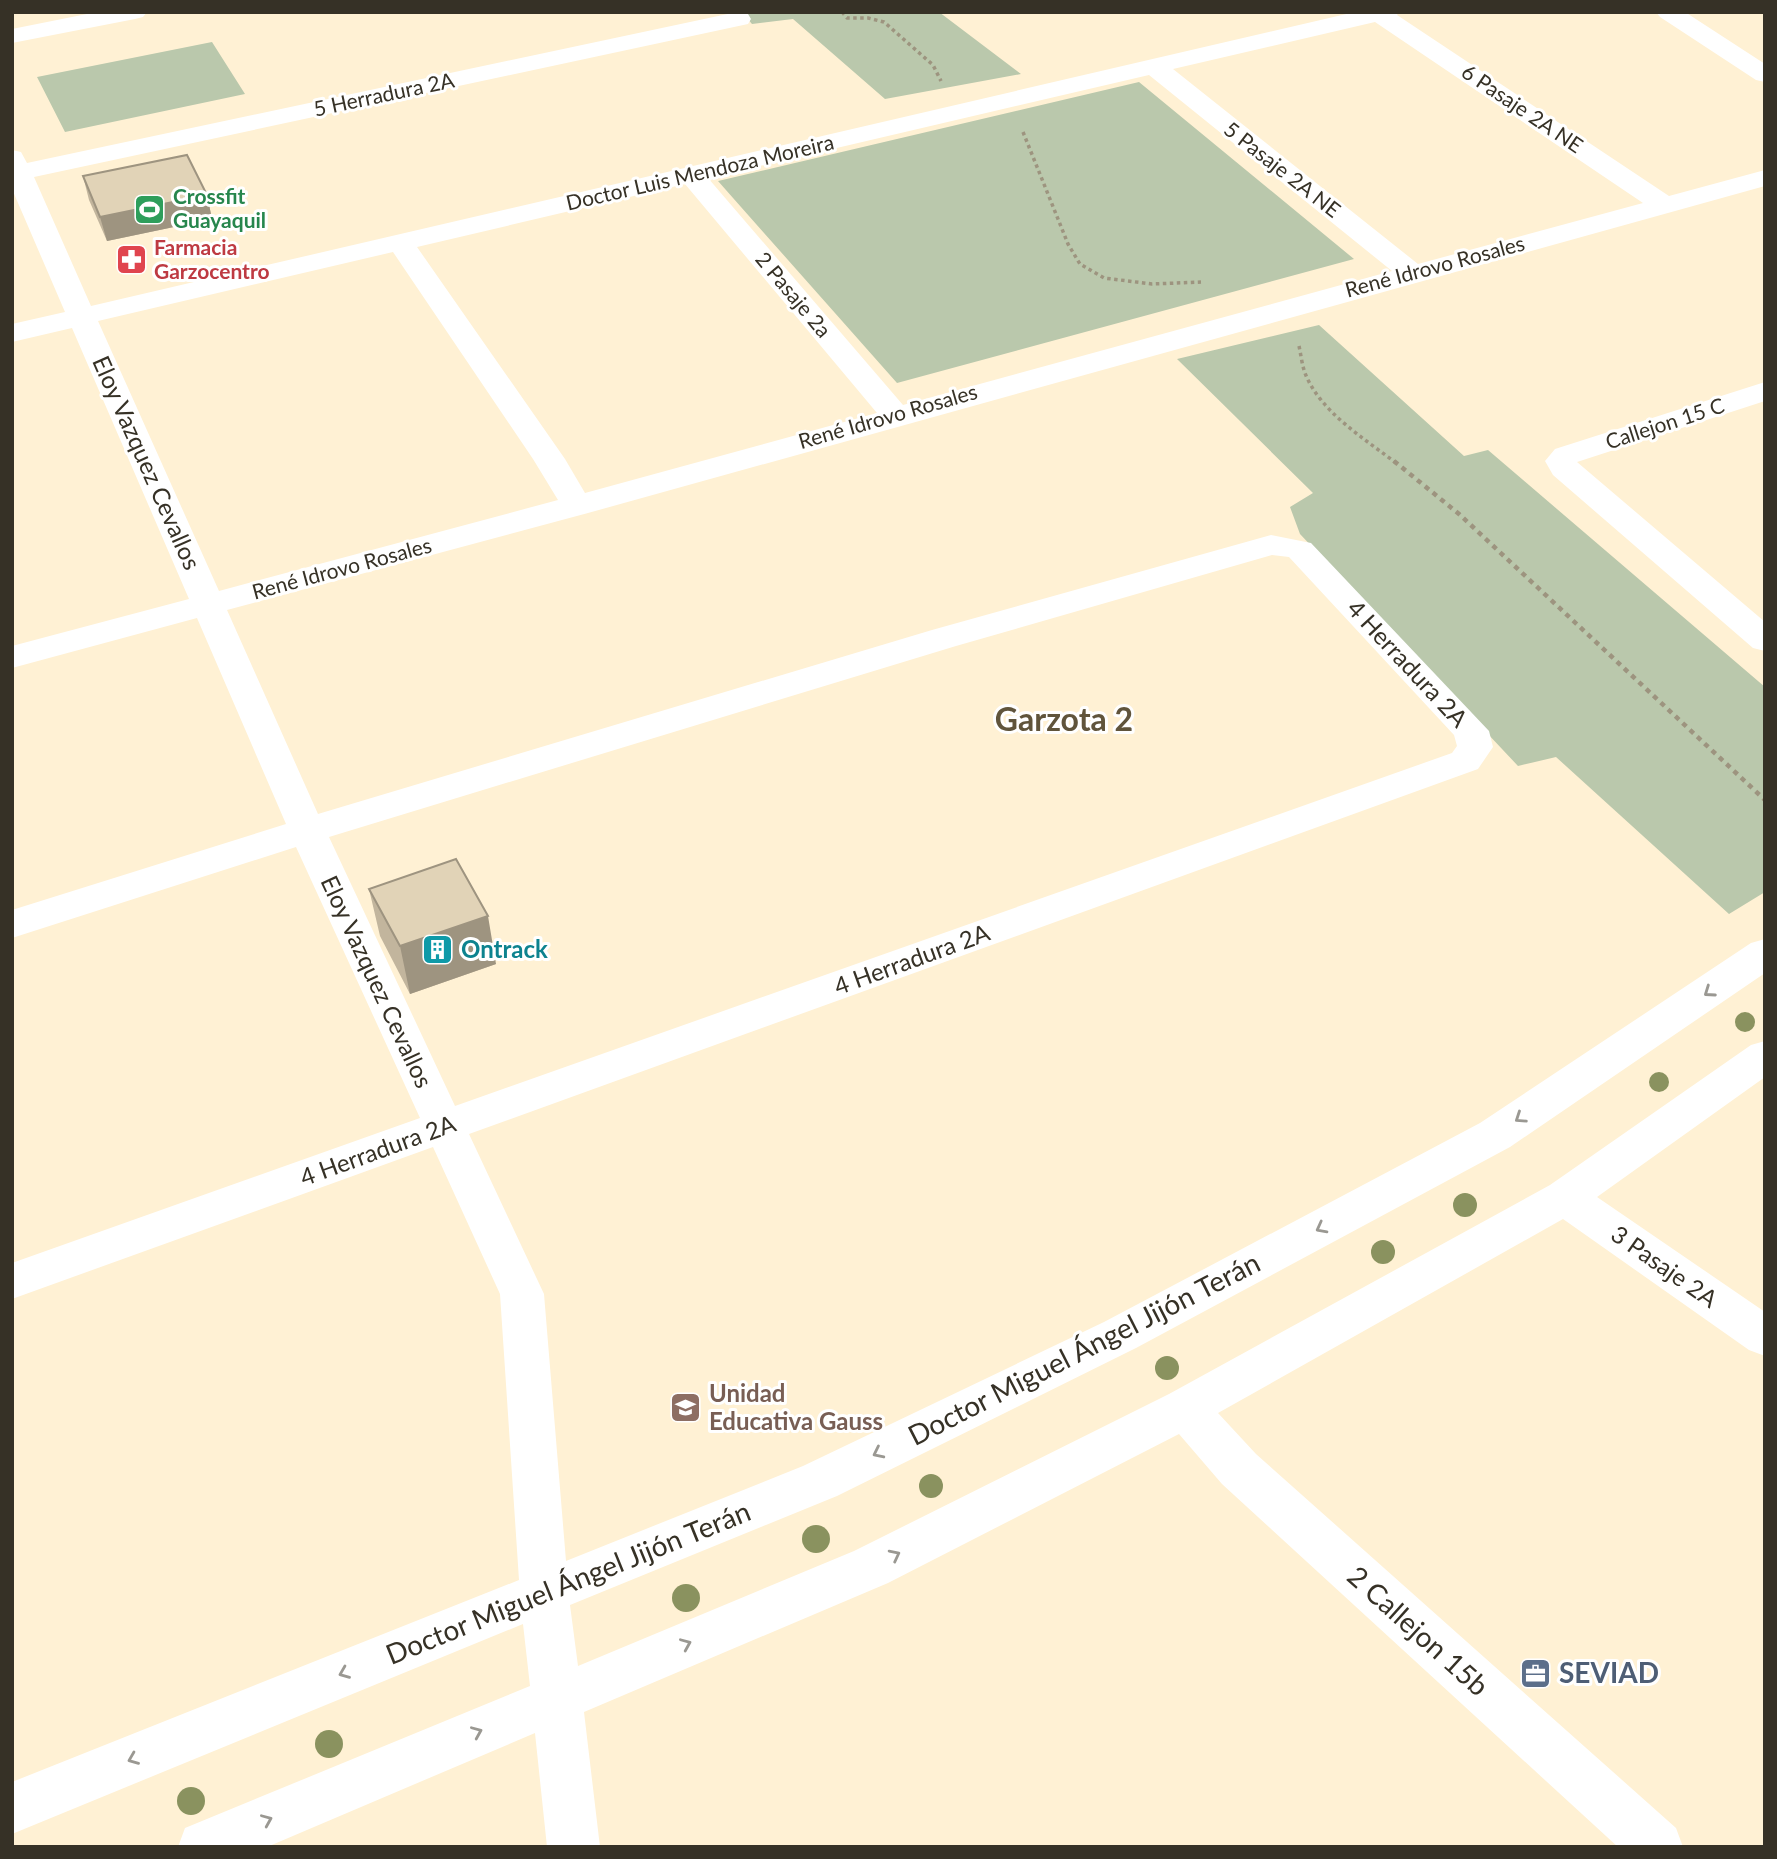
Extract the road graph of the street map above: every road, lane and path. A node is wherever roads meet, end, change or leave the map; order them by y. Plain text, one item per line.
1 (135, 12) edge
2 (732, 12) edge
3 (842, 12) edge
4 (1668, 12) edge
5 (1383, 13) edge
6 (12, 36) edge
7 (1153, 66) junction
8 (1765, 75) edge
9 (971, 108) junction
10 (14, 168) edge
11 (692, 176) junction
12 (1765, 178) edge
13 (1664, 205) junction
14 (400, 243) junction
15 (1412, 272) junction
16 (1201, 282) dead end
17 (81, 317) junction
18 (12, 334) edge
19 (1295, 337) dead end
20 (1765, 391) edge
21 (895, 415) junction
22 (578, 506) junction
23 (209, 605) junction
24 (1765, 640) edge
25 (12, 657) edge
26 (1765, 800) edge
27 (307, 830) junction
28 (12, 924) edge
29 (1765, 953) edge
30 (1765, 1056) edge
31 (442, 1128) junction
32 (1565, 1197) junction
33 (12, 1281) edge
34 (1765, 1337) edge
35 (1185, 1408) junction
36 (544, 1593) junction
37 (557, 1699) junction
38 (12, 1808) edge
39 (204, 1847) edge
40 (574, 1847) edge
41 (1657, 1847) edge

1 - 6 street
2 - 10 street, 5 Herradura 2A
3 - 9 path
4 - 8 street
5 - 7 street, Doctor Luis Mendoza Moreira
5 - 13 street, 6 Pasaje 2A NE
7 - 9 street, Doctor Luis Mendoza Moreira
7 - 15 street, 5 Pasaje 2A NE
9 - 11 street, Doctor Luis Mendoza Moreira
9 - 16 path
10 - 17 street, Eloy Vazquez Cevallos
11 - 14 street, Doctor Luis Mendoza Moreira
11 - 21 street, 2 Pasaje 2a
12 - 13 street, René Idrovo Rosales
13 - 15 street, René Idrovo Rosales
14 - 17 street, Doctor Luis Mendoza Moreira
14 - 22 street
15 - 21 street, René Idrovo Rosales
17 - 18 street, Doctor Luis Mendoza Moreira
17 - 23 street, Eloy Vazquez Cevallos
19 - 26 path
20 - 24 street, Callejon 15 C
21 - 22 street, René Idrovo Rosales
22 - 23 street, René Idrovo Rosales
23 - 25 street, René Idrovo Rosales
23 - 27 street, Eloy Vazquez Cevallos
27 - 28 street, 4 Herradura 2A
27 - 31 street, Eloy Vazquez Cevallos
27 - 31 street, 4 Herradura 2A
29 -> 36 street, Doctor Miguel Ángel Jijón Terán
30 - 32 street
31 - 33 street, 4 Herradura 2A
31 - 36 street, Eloy Vazquez Cevallos
32 - 34 street, 3 Pasaje 2A
32 - 35 street
37 -> 35 street
35 - 41 street, 2 Callejon 15b
36 - 37 street, Eloy Vazquez Cevallos
36 -> 38 street, Doctor Miguel Ángel Jijón Terán
39 -> 37 street
37 - 40 street, Eloy Vazquez Cevallos

